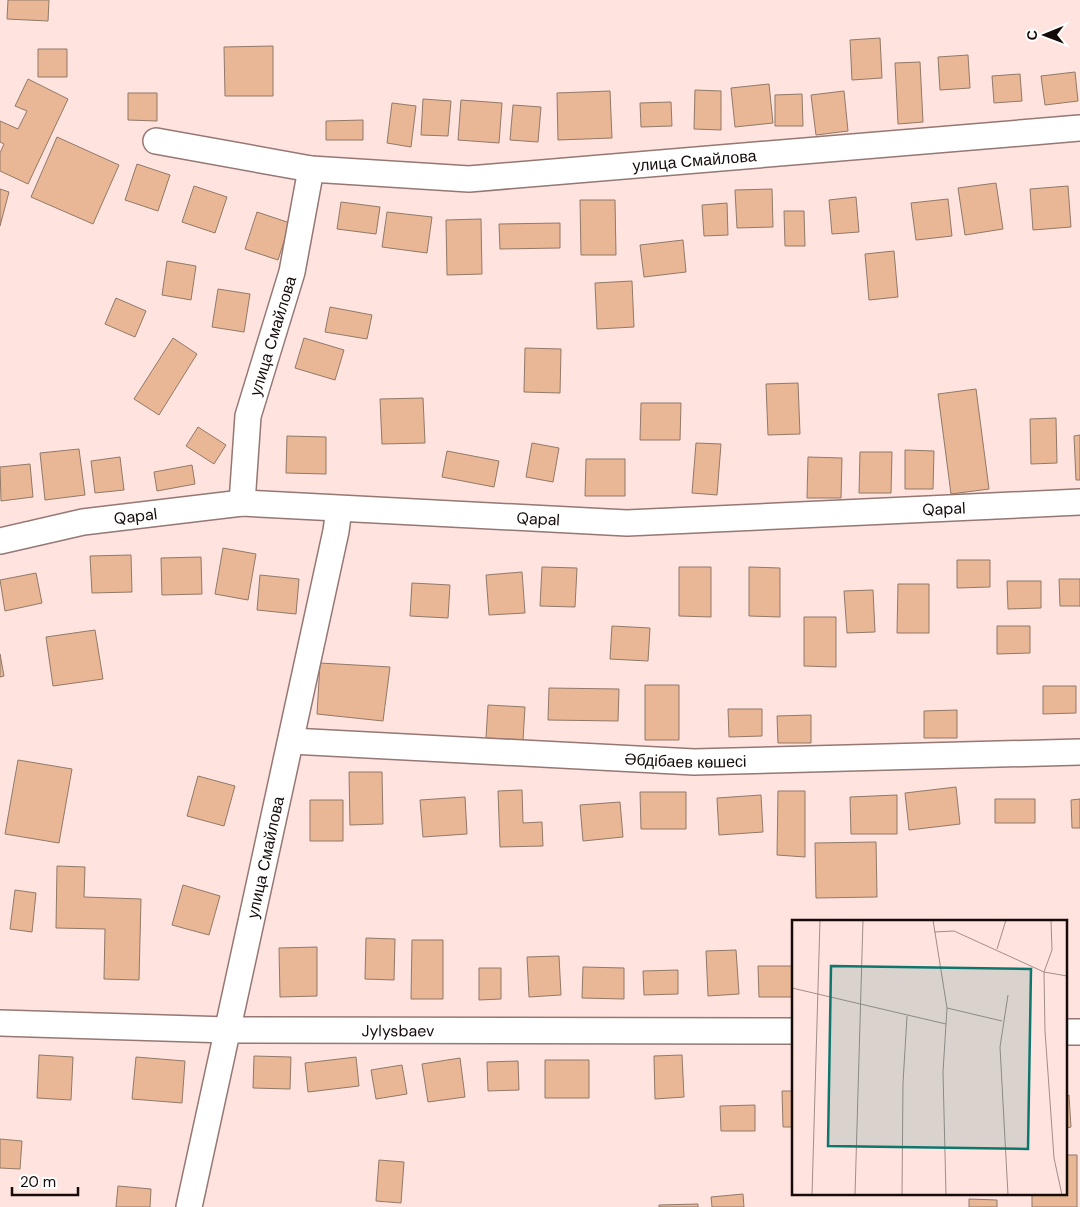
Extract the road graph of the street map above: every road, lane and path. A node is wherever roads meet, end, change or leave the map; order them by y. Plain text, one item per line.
1 (1080, 128) edge
2 (156, 141) dead end
3 (311, 169) junction
4 (1080, 502) edge
5 (242, 503) junction
6 (339, 509) junction
7 (0, 541) edge
8 (290, 740) junction
9 (1080, 752) edge
10 (0, 1023) edge
11 (228, 1030) junction
12 (792, 1031) edge
13 (189, 1207) edge

1 - 3 street, улица Смайлова
2 - 3 street, улица Смайлова
3 - 5 street, улица Смайлова
4 - 6 street, Qapal
5 - 6 street, Qapal
5 - 7 street, Qapal
6 - 8 street, улица Смайлова
8 - 9 street, Әбдібаев көшесі
8 - 11 street, улица Смайлова
10 - 11 street, Jylysbaev
11 - 12 street, Jylysbaev
11 - 13 street, улица Смайлова

